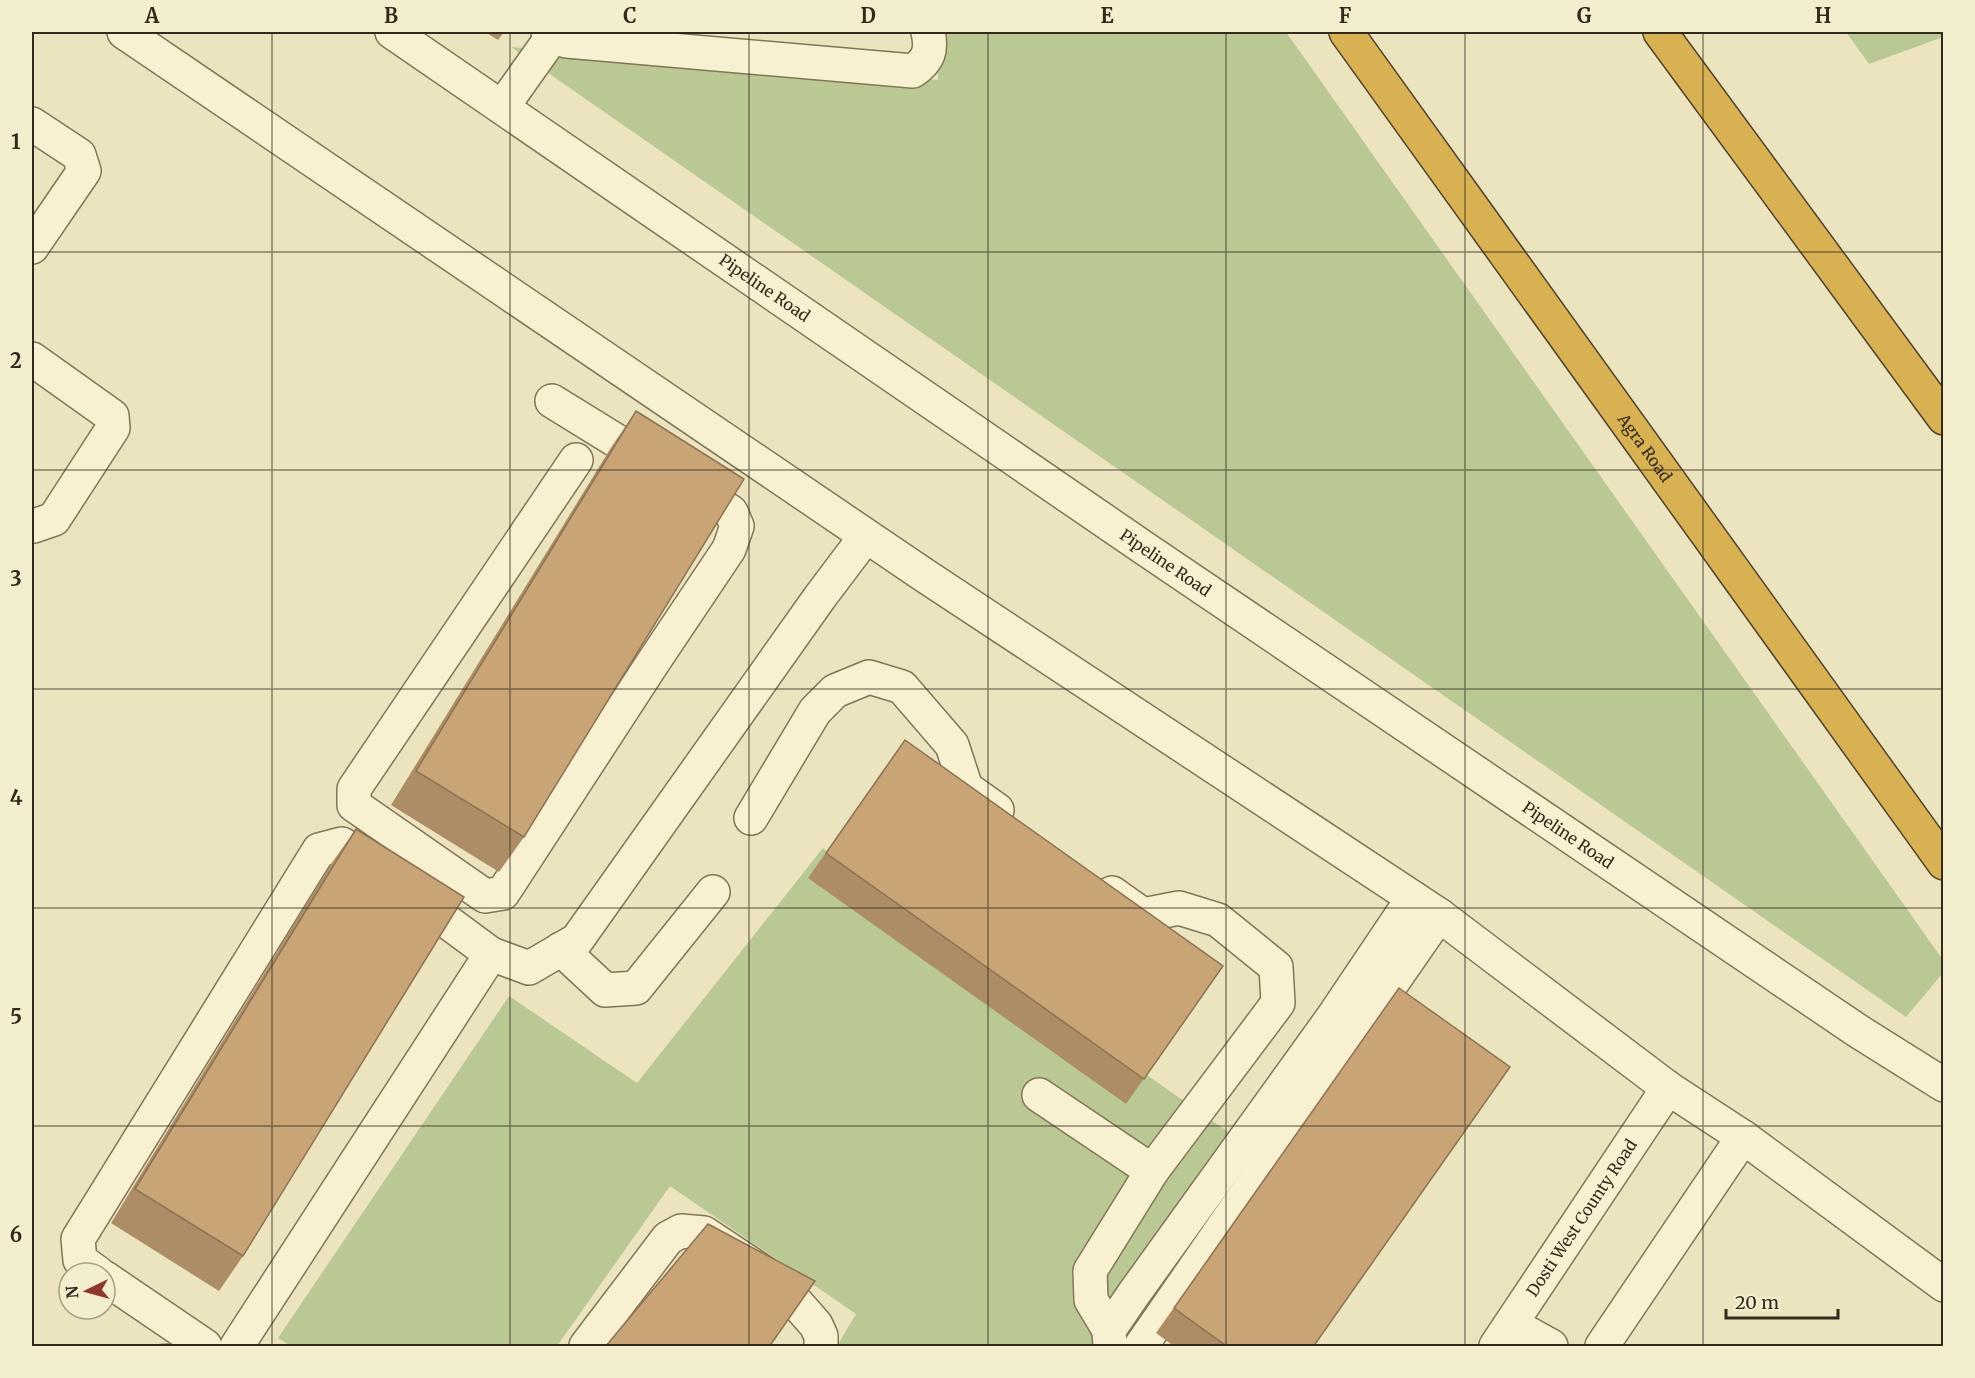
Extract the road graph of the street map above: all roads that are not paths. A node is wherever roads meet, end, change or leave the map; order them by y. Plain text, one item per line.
1 (124, 32) edge
2 (392, 32) edge
3 (928, 32) edge
4 (1346, 32) edge
5 (1660, 32) edge
6 (550, 34) edge
7 (503, 106) junction
8 (32, 124) edge
9 (32, 248) edge
10 (32, 359) edge
11 (552, 401) dead end
12 (1944, 418) edge
13 (700, 423) junction
14 (576, 460) dead end
15 (666, 472) junction
16 (32, 525) edge
17 (866, 536) junction
18 (751, 818) dead end
19 (1022, 828) edge
20 (1944, 863) edge
21 (1087, 875) edge
22 (713, 892) dead end
23 (1426, 907) junction
24 (561, 949) junction
25 (491, 954) junction
26 (1936, 1069) edge
27 (1668, 1088) junction
28 (1039, 1095) dead end
29 (1743, 1137) junction
30 (1152, 1171) junction
31 (81, 1261) edge
32 (1944, 1285) edge
33 (117, 1286) edge
34 (1503, 1335) edge
35 (1110, 1338) edge
36 (205, 1347) edge
37 (237, 1347) edge
38 (586, 1347) edge
39 (821, 1347) edge
40 (1142, 1347) edge
41 (1551, 1347) edge
42 (1602, 1347) edge

1 - 13 street
2 - 7 street, Pipeline Road
3 - 6 street
4 - 20 highway, Agra Road
5 - 12 highway
6 - 7 street
7 - 26 street, Pipeline Road
8 - 9 street
10 - 16 street
11 - 15 street
13 - 15 street
13 - 17 street
14 - 15 street
17 - 23 street
17 - 24 street
18 - 19 street
21 - 30 street
22 - 24 street
23 - 27 street
23 - 35 street
23 - 40 street
24 - 25 street
25 - 31 street
25 - 37 street
27 - 29 street
27 - 34 street, Dosti West County Road
28 - 30 street
29 - 32 street
29 - 42 street
30 - 35 street
33 - 36 street
34 - 41 street
38 - 39 street

